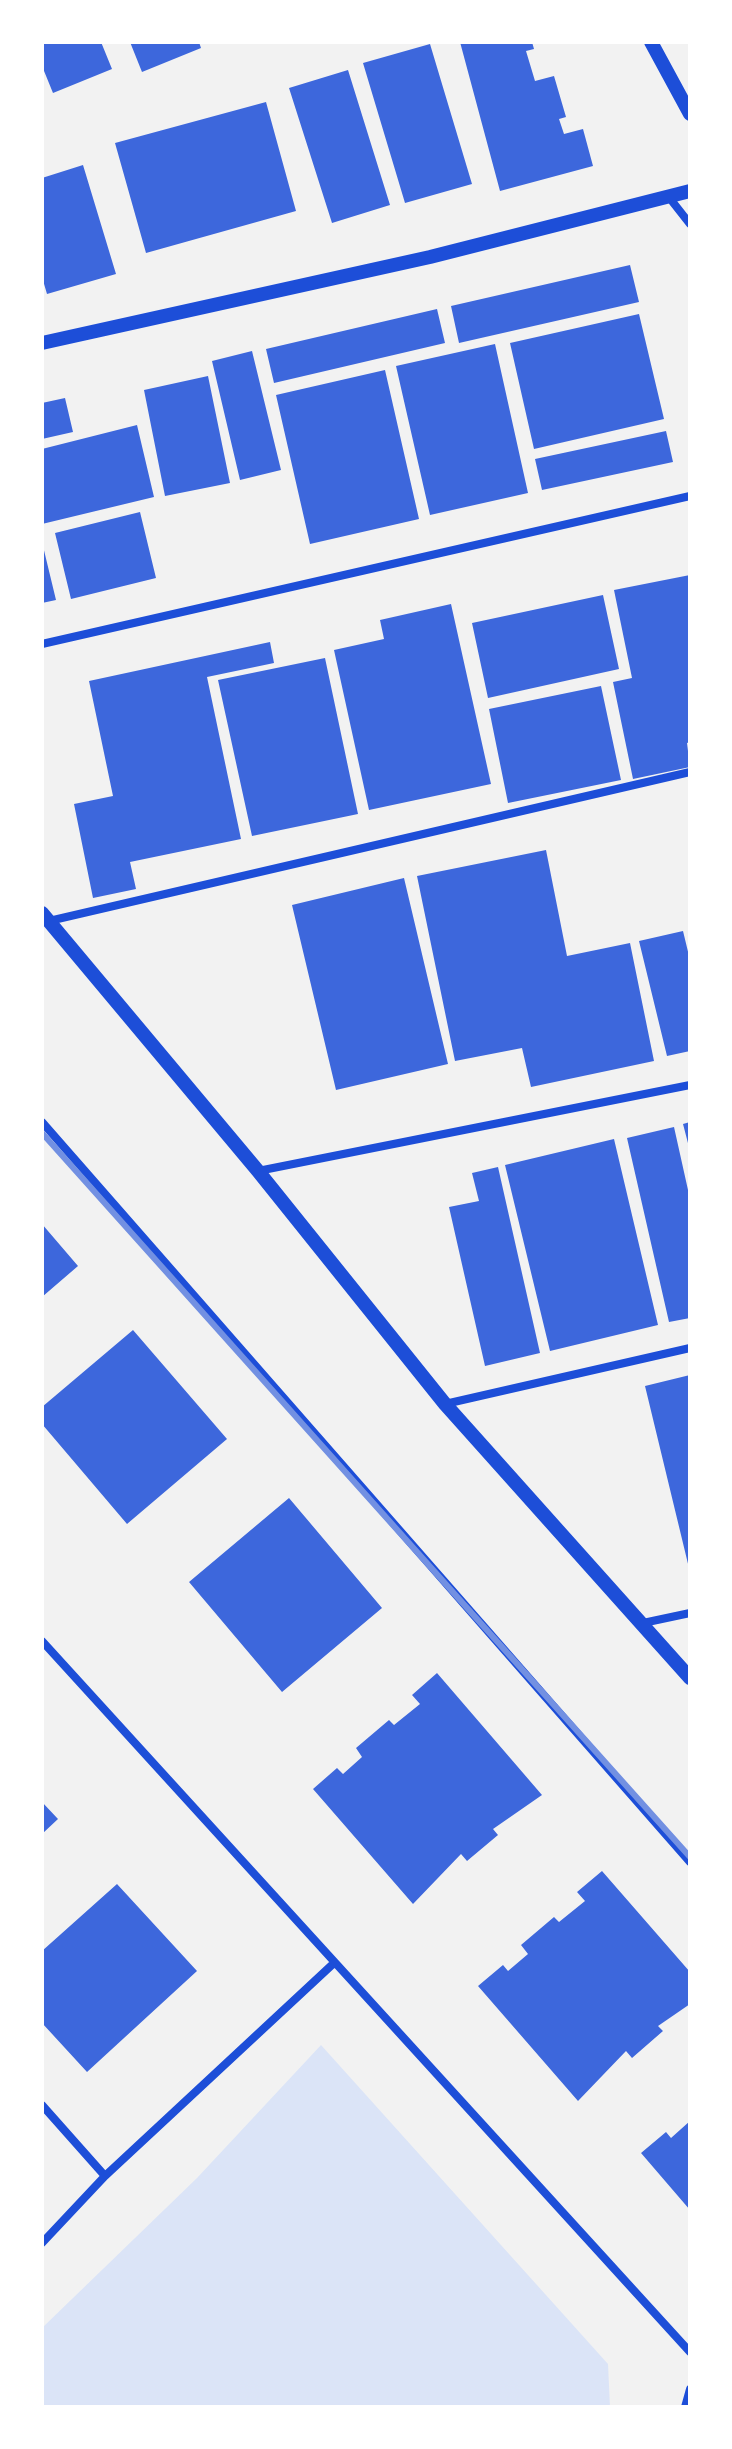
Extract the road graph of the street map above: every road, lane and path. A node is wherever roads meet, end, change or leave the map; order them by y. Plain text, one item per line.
1 (651, 42) edge
2 (690, 114) edge
3 (690, 191) edge
4 (667, 196) junction
5 (690, 224) edge
6 (42, 343) edge
7 (690, 496) edge
8 (42, 644) edge
9 (690, 772) edge
10 (46, 917) edge
11 (690, 1085) edge
12 (42, 1122) edge
13 (258, 1171) junction
14 (690, 1348) edge
15 (445, 1404) junction
16 (690, 1613) edge
17 (643, 1623) junction
18 (42, 1641) edge
19 (690, 1678) edge
20 (690, 1862) edge
21 (334, 1963) junction
22 (42, 2105) edge
23 (105, 2176) junction
24 (42, 2243) edge
25 (690, 2352) edge
26 (690, 2389) edge
27 (685, 2407) edge

1 - 2 street
3 - 4 street
4 - 5 street
4 - 6 street
7 - 8 street
9 - 10 street
10 - 13 street
11 - 13 street
12 - 20 street
13 - 15 street
14 - 15 street
15 - 17 street
16 - 17 street
17 - 19 street
18 - 21 street
21 - 23 street
21 - 25 street
22 - 23 street
23 - 24 street
26 - 27 street

